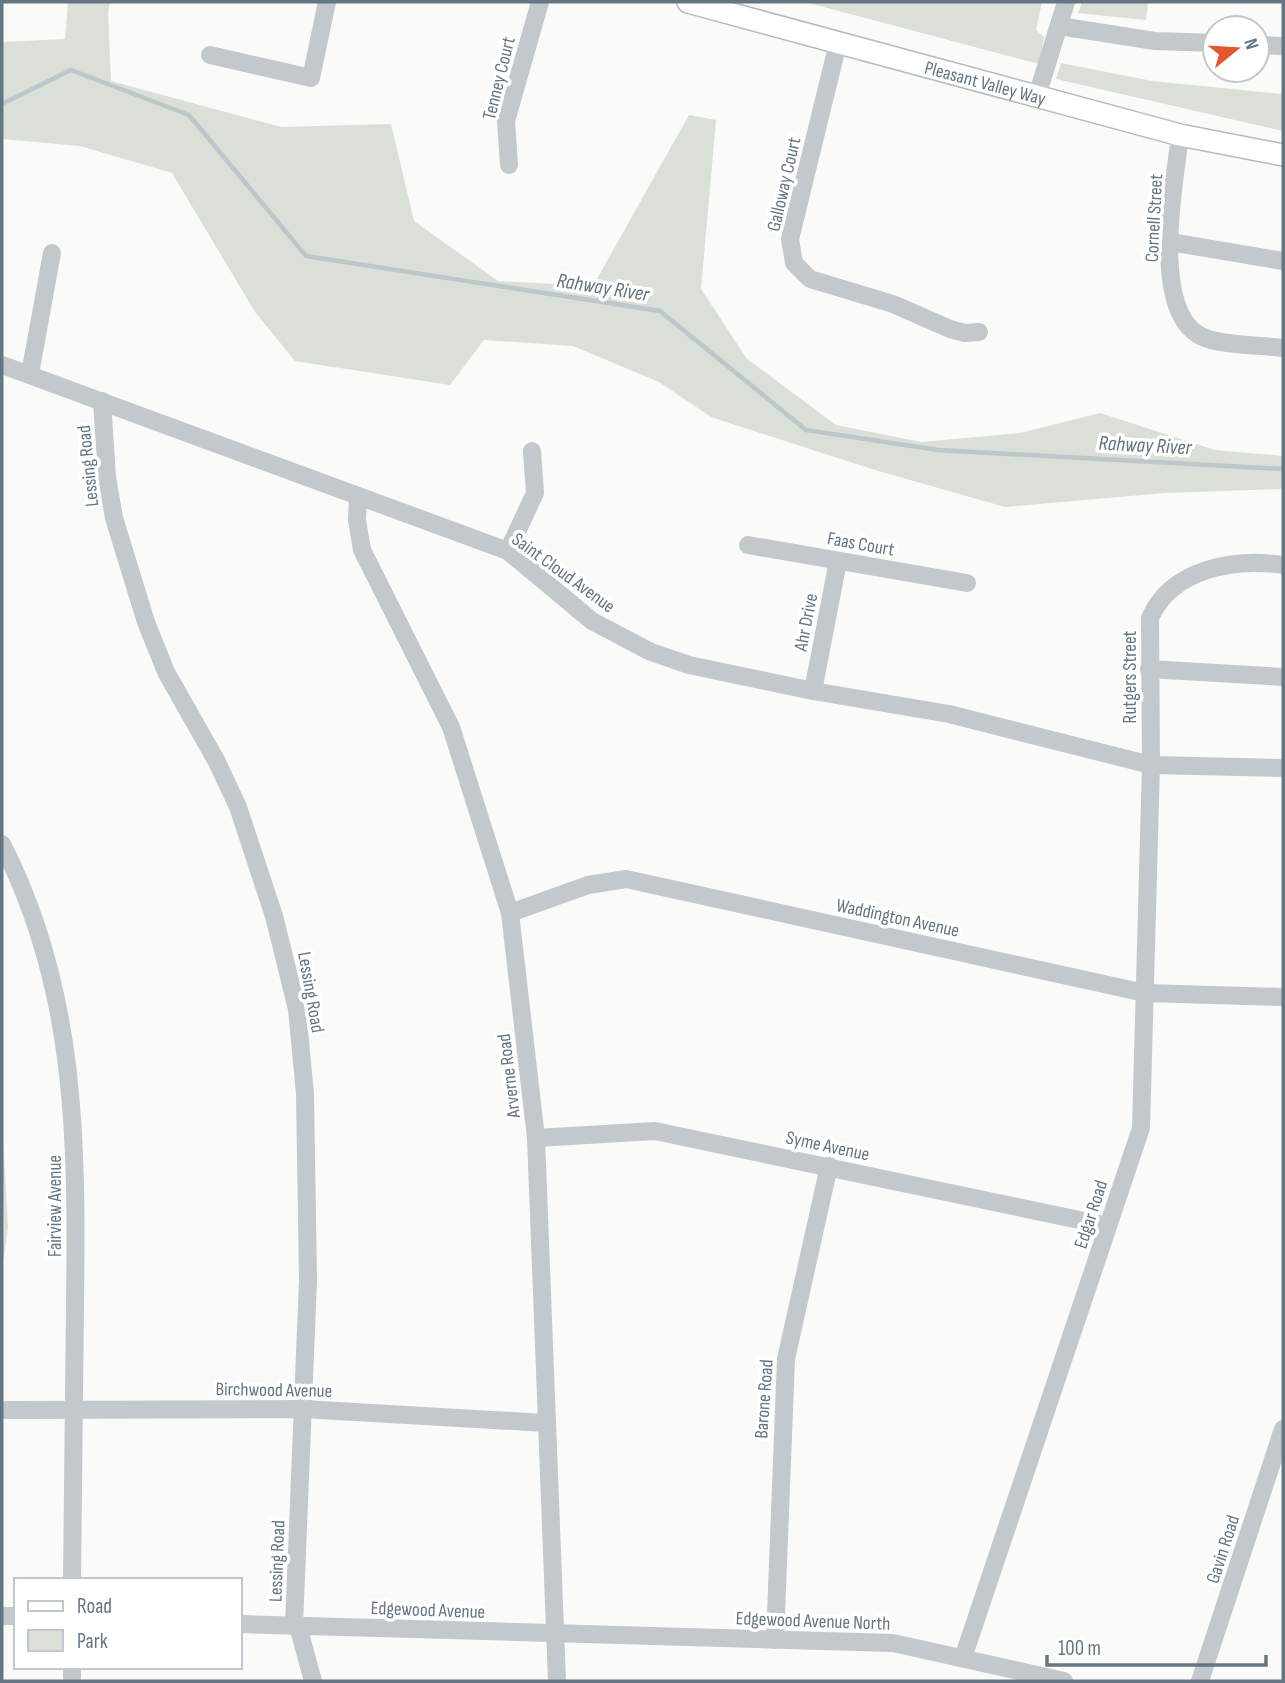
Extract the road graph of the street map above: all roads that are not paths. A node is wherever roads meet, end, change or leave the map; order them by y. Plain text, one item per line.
1 (327, 2) edge
2 (540, 2) edge
3 (688, 2) edge
4 (1066, 2) edge
5 (1059, 26) junction
6 (838, 43) junction
7 (1201, 43) edge
8 (210, 55) dead end
9 (1037, 96) junction
10 (1180, 135) junction
11 (1283, 155) edge
12 (509, 165) dead end
13 (1170, 242) junction
14 (52, 253) dead end
15 (1283, 261) edge
16 (979, 332) dead end
17 (1283, 348) edge
18 (2, 365) edge
19 (30, 374) junction
20 (102, 401) junction
21 (532, 451) dead end
22 (358, 497) junction
23 (748, 545) dead end
24 (508, 551) junction
25 (838, 561) junction
26 (1283, 565) edge
27 (967, 583) dead end
28 (1149, 669) junction
29 (1283, 677) edge
30 (813, 691) junction
31 (1151, 765) junction
32 (1283, 768) edge
33 (2, 844) edge
34 (510, 913) junction
35 (1145, 993) junction
36 (1283, 997) edge
37 (536, 1138) junction
38 (829, 1166) junction
39 (1108, 1226) junction
40 (303, 1409) junction
41 (2, 1410) edge
42 (74, 1410) junction
43 (545, 1423) junction
44 (1283, 1429) edge
45 (72, 1578) edge
46 (242, 1624) edge
47 (296, 1626) junction
48 (556, 1634) junction
49 (775, 1640) junction
50 (963, 1658) junction
51 (313, 1681) edge
52 (557, 1681) edge
53 (1064, 1681) edge
54 (1200, 1681) edge

1 - 8 street
2 - 12 street, Tenney Court
3 - 6 main road, Pleasant Valley Way
4 - 5 street
5 - 7 street
5 - 9 street
6 - 9 main road, Pleasant Valley Way
6 - 16 street, Galloway Court
9 - 10 main road, Pleasant Valley Way
10 - 11 main road, Pleasant Valley Way
10 - 13 street, Cornell Street
13 - 15 street
13 - 17 street, Cornell Street
14 - 19 street
18 - 19 street, Saint Cloud Avenue
19 - 20 street, Saint Cloud Avenue
20 - 22 street, Saint Cloud Avenue
20 - 40 street, Lessing Road
21 - 24 street
22 - 24 street, Saint Cloud Avenue
22 - 34 street, Arverne Road
23 - 25 street, Faas Court
24 - 30 street, Saint Cloud Avenue
25 - 27 street, Faas Court
25 - 30 street, Ahr Drive
26 - 28 street, Rutgers Street
28 - 29 street
28 - 31 street, Rutgers Street
30 - 31 street, Saint Cloud Avenue
31 - 32 street, Saint Cloud Avenue
31 - 35 street, Edgar Road
33 - 42 street, Fairview Avenue
34 - 35 street, Waddington Avenue
34 - 37 street, Arverne Road
35 - 36 street, Waddington Avenue
35 - 39 street, Edgar Road
37 - 38 street, Syme Avenue
37 - 43 street, Arverne Road
38 - 39 street, Syme Avenue
38 - 49 street, Barone Road
39 - 50 street, Edgar Road
40 - 42 street, Birchwood Avenue
40 - 43 street, Birchwood Avenue
40 - 47 street, Lessing Road
41 - 42 street, Birchwood Avenue
42 - 45 street, Fairview Avenue
43 - 48 street, Arverne Road
44 - 54 street, Gavin Road
46 - 47 street, Edgewood Avenue
47 - 48 street, Edgewood Avenue
47 - 51 street, Lessing Road
48 - 49 street, Edgewood Avenue North
48 - 52 street, Arverne Road
49 - 50 street, Edgewood Avenue North
50 - 53 street, Edgewood Avenue North

